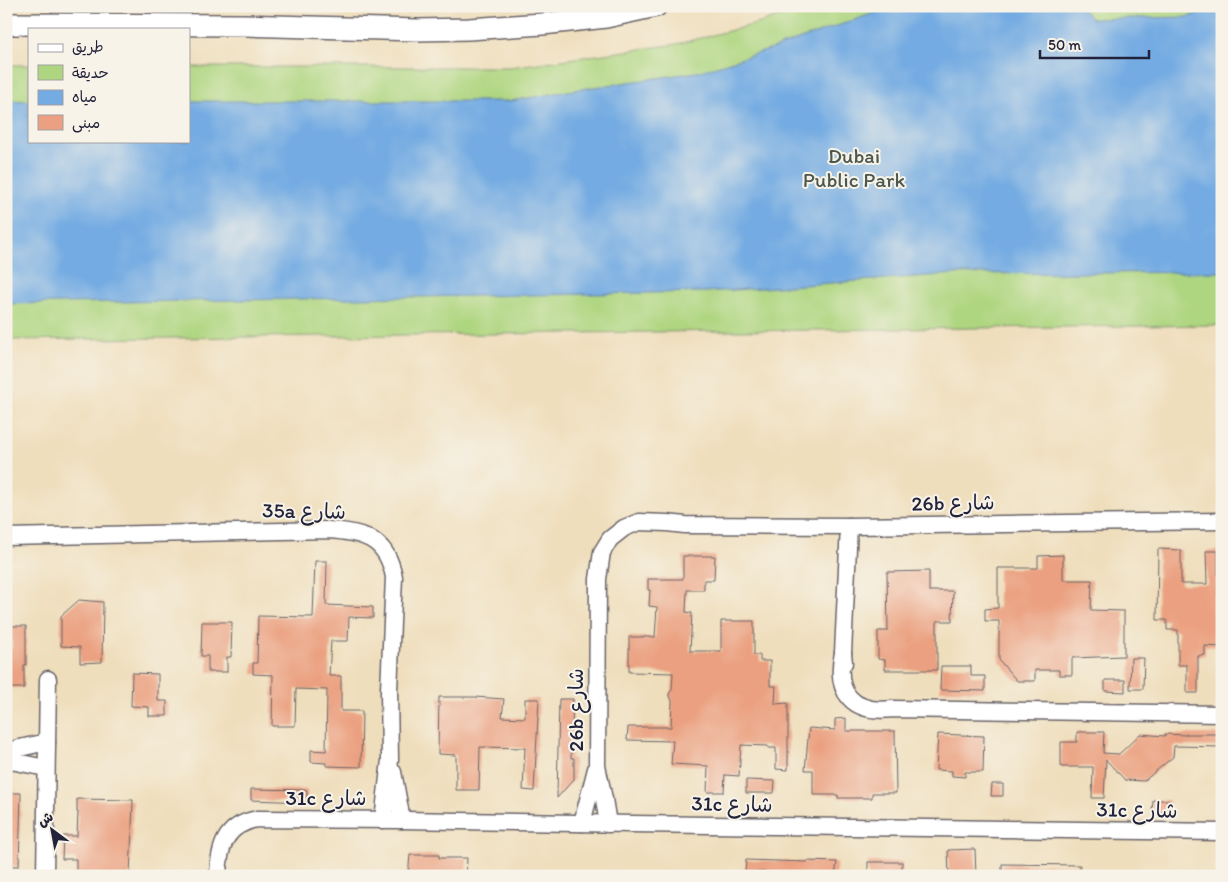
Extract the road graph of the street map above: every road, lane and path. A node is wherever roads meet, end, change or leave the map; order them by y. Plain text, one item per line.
1 (656, 6) edge
2 (6, 24) edge
3 (1222, 521) edge
4 (849, 526) junction
5 (6, 537) edge
6 (48, 679) dead end
7 (1222, 714) edge
8 (47, 742) junction
9 (6, 751) edge
10 (6, 760) edge
11 (390, 760) junction
12 (597, 766) junction
13 (46, 768) junction
14 (383, 820) junction
15 (402, 820) junction
16 (582, 823) junction
17 (608, 824) junction
18 (1222, 832) edge
19 (45, 876) edge
20 (218, 876) edge

1 - 2 main road
3 - 4 street, 26b شارع
4 - 7 street
4 - 12 street, 26b شارع
5 - 11 street, 35a شارع
6 - 8 street
8 - 9 street
8 - 13 street
10 - 13 street
11 - 14 street, 35a شارع
11 - 15 street, 35a شارع
12 - 16 street, 26b شارع
12 - 17 street, 26b شارع
13 - 19 street
14 - 15 street, 31c شارع
14 - 20 street, 31c شارع
15 - 16 street, 31c شارع
16 - 17 street, 31c شارع
17 - 18 street, 31c شارع

